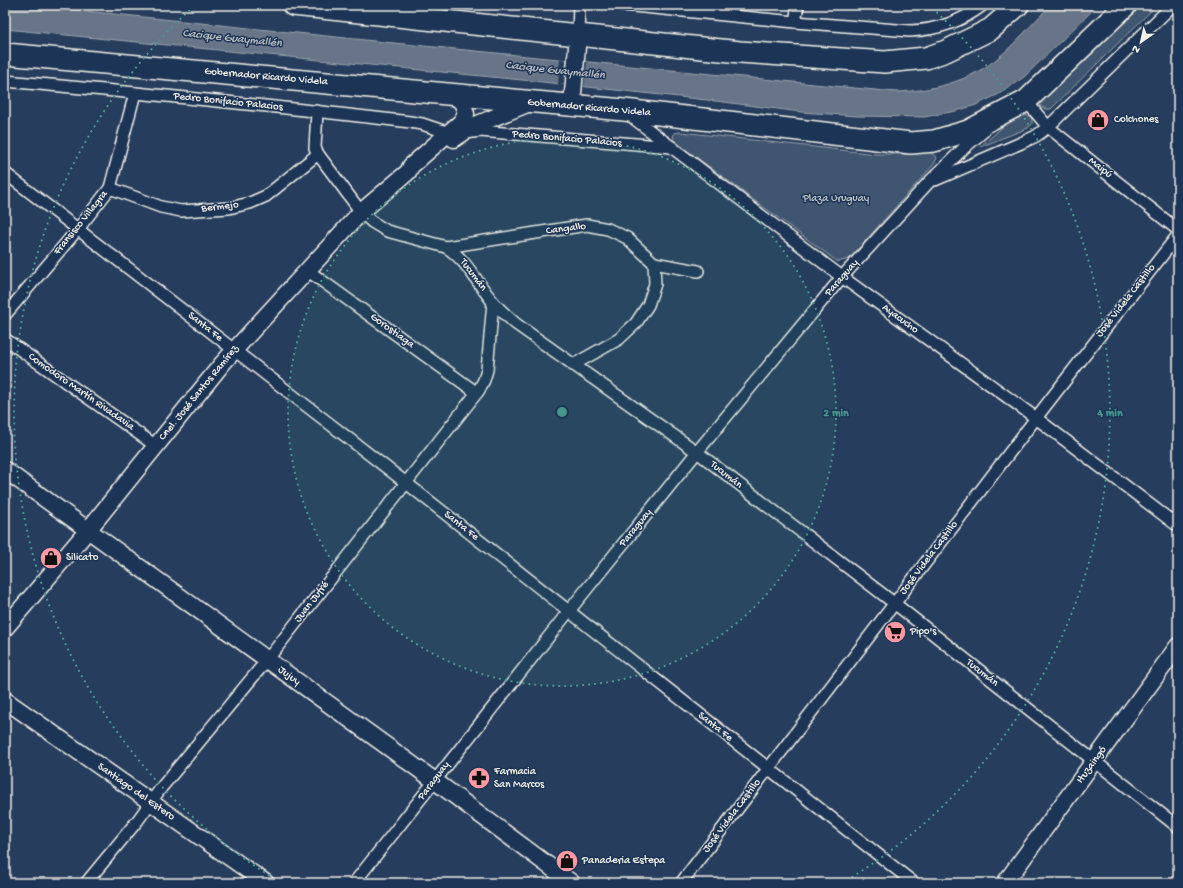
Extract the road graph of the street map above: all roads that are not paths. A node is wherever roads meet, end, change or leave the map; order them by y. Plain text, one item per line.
1 (293, 5) edge
2 (579, 5) edge
3 (623, 5) edge
4 (798, 5) edge
5 (983, 5) edge
6 (1018, 5) edge
7 (1126, 5) edge
8 (1173, 5) edge
9 (795, 22) junction
10 (578, 35) junction
11 (5, 54) edge
12 (5, 81) edge
13 (135, 93) junction
14 (455, 95) junction
15 (573, 96) junction
16 (1026, 101) junction
17 (533, 102) junction
18 (624, 110) junction
19 (317, 111) junction
20 (1005, 113) junction
21 (1048, 127) junction
22 (455, 133) junction
23 (672, 147) junction
24 (318, 154) junction
25 (5, 173) edge
26 (929, 182) junction
27 (110, 188) junction
28 (361, 212) junction
29 (78, 229) junction
30 (1178, 230) edge
31 (1178, 235) edge
32 (446, 247) junction
33 (654, 263) junction
34 (307, 270) junction
35 (698, 271) dead end
36 (842, 277) junction
37 (493, 302) junction
38 (5, 315) edge
39 (5, 339) edge
40 (234, 350) junction
41 (573, 364) junction
42 (477, 392) junction
43 (1036, 418) junction
44 (156, 446) junction
45 (697, 452) junction
46 (5, 470) edge
47 (405, 482) junction
48 (1178, 526) edge
49 (89, 529) junction
50 (894, 604) junction
51 (569, 611) junction
52 (5, 628) edge
53 (1178, 646) edge
54 (267, 660) junction
55 (5, 700) edge
56 (1094, 761) junction
57 (769, 768) junction
58 (435, 781) junction
59 (151, 802) junction
60 (1178, 827) edge
61 (86, 883) edge
62 (266, 883) edge
63 (354, 883) edge
64 (572, 883) edge
65 (681, 883) edge
66 (914, 883) edge
67 (1005, 883) edge

1 - 10 highway
2 - 10 street
3 - 9 street
4 - 9 street
5 - 9 street
6 - 10 highway
7 - 16 highway, Gobernador Ricardo Videla
8 - 21 street
10 - 15 street
11 - 14 highway, Gobernador Ricardo Videla
12 - 13 street, Pedro Bonifacio Palacios
13 - 19 street, Pedro Bonifacio Palacios
13 - 27 street, Fransisco Villagra
14 - 17 highway, Gobernador Ricardo Videla
14 - 22 street, Cnel. José Santos Ramírez
15 - 17 highway, Gobernador Ricardo Videla
15 - 18 highway, Gobernador Ricardo Videla
16 - 20 highway, Gobernador Ricardo Videla
16 - 21 street, Maipú
17 - 22 street, Cnel. José Santos Ramírez
18 - 20 highway, Gobernador Ricardo Videla
18 - 23 street, Ayacucho
19 - 22 street, Pedro Bonifacio Palacios
19 - 24 street, Tucumán
20 - 26 street, Paraguay
21 - 26 street, Paraguay
21 - 30 street, Maipú
22 - 23 street, Pedro Bonifacio Palacios
22 - 28 street, Cnel. José Santos Ramírez
23 - 36 street, Ayacucho
24 - 27 street, Bermejo
24 - 28 street, Tucumán
25 - 29 street, Santa Fe
26 - 36 street, Paraguay
27 - 29 street, Fransisco Villagra
28 - 32 street, Tucumán
28 - 34 street, Cnel. José Santos Ramírez
29 - 38 street, Fransisco Villagra
29 - 40 street, Santa Fe
31 - 43 street, José Videla Castillo
32 - 33 street, Cangallo
32 - 37 street, Tucumán
33 - 35 street
33 - 41 street
34 - 40 street, Cnel. José Santos Ramírez
34 - 42 street, Gorostiaga
36 - 43 street, Ayacucho
36 - 45 street, Paraguay
37 - 41 street, Tucumán
37 - 42 street, Juan Jufré
39 - 44 street, Comodoro Martín Rivadavia
40 - 44 street, Cnel. José Santos Ramírez
40 - 47 street, Santa Fe
41 - 45 street, Tucumán
42 - 47 street, Juan Jufré
43 - 48 street, Ayacucho
43 - 50 street, José Videla Castillo
44 - 49 street, Cnel. José Santos Ramírez
45 - 50 street, Tucumán
45 - 51 street, Paraguay
46 - 49 street, Jujuy
47 - 51 street, Santa Fe
47 - 54 street, Juan Jufré
49 - 52 street, Cnel. José Santos Ramírez
49 - 54 street, Jujuy
50 - 56 street, Tucumán
50 - 57 street, José Videla Castillo
51 - 57 street, Santa Fe
51 - 58 street, Paraguay
53 - 56 street, Ituzaingó
54 - 58 street, Jujuy
54 - 59 street, Juan Jufré
55 - 59 street, Santiago del Estero
56 - 60 street, Tucumán
56 - 67 street, Ituzaingó
57 - 65 street, José Videla Castillo
57 - 66 street, Santa Fe
58 - 63 street, Paraguay
58 - 64 street, Jujuy
59 - 61 street, Juan Jufré
59 - 62 street, Santiago del Estero

